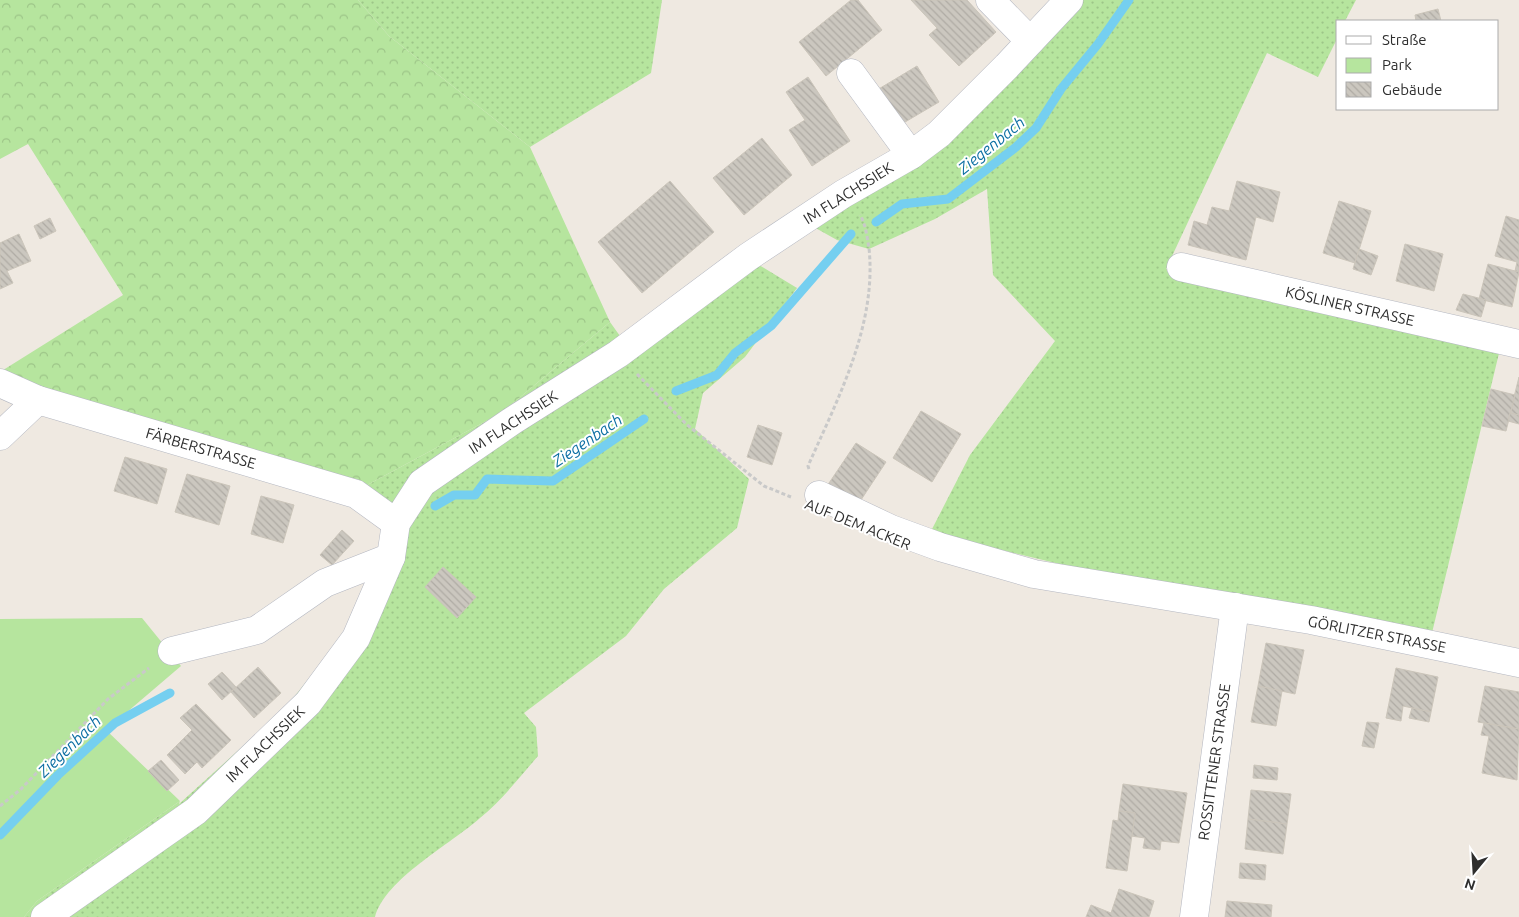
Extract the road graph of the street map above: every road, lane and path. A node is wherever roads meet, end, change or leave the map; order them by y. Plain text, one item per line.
1 (990, 0) edge
2 (1069, 0) edge
3 (1030, 41) junction
4 (851, 73) dead end
5 (911, 155) junction
6 (843, 194) junction
7 (1181, 267) dead end
8 (1519, 344) edge
9 (618, 354) junction
10 (0, 383) edge
11 (38, 400) junction
12 (0, 436) edge
13 (809, 498) junction
14 (396, 523) junction
15 (391, 557) junction
16 (1235, 607) junction
17 (172, 651) joint
18 (1519, 662) edge
19 (0, 806) edge
20 (45, 917) edge
21 (1194, 917) edge

1 - 3 street
2 - 3 street, IM FLACHSSIEK
3 - 5 street, IM FLACHSSIEK
4 - 5 street
5 - 6 street, IM FLACHSSIEK
6 - 9 street, IM FLACHSSIEK
6 - 13 path
7 - 8 street, KÖSLINER STRASSE
9 - 13 path, AUF DEM ACKER
9 - 14 street, IM FLACHSSIEK
10 - 11 street, FÄRBERSTRASSE
11 - 12 street
11 - 14 street, FÄRBERSTRASSE
13 - 16 street
14 - 15 street, IM FLACHSSIEK
15 - 17 street
15 - 20 street, IM FLACHSSIEK
16 - 18 street, GÖRLITZER STRASSE
16 - 21 street, ROSSITTENER STRASSE
17 - 19 path

